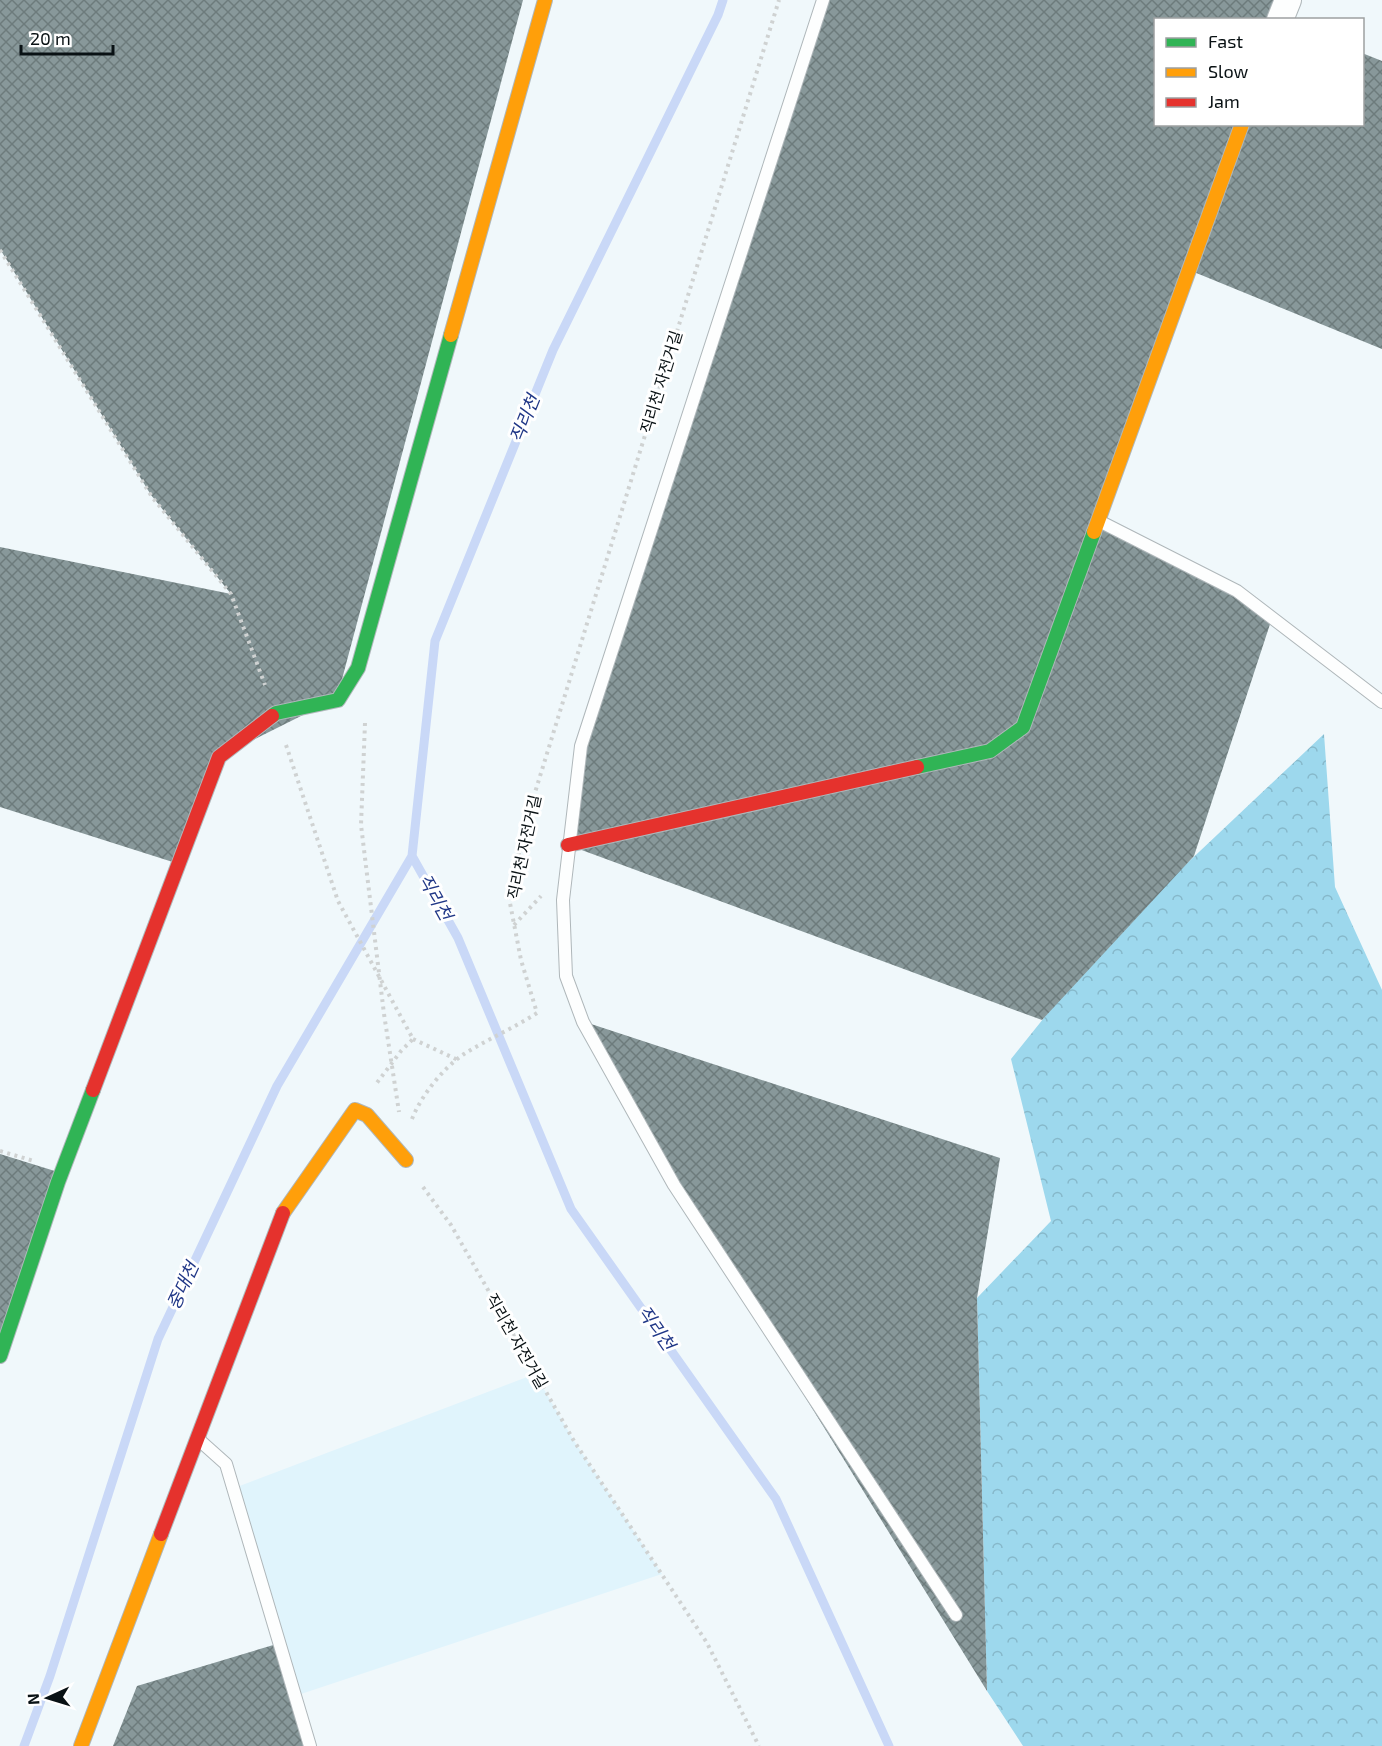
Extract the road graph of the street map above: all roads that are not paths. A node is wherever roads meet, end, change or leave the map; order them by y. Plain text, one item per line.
1 (545, 0) edge
2 (823, 0) edge
3 (1288, 0) edge
4 (1282, 18) edge
5 (1241, 126) edge
6 (1098, 521) junction
7 (1382, 702) edge
8 (568, 845) junction
9 (406, 1160) road end
10 (0, 1356) edge
11 (197, 1438) junction
12 (956, 1615) dead end
13 (81, 1746) edge
14 (310, 1746) edge

1 - 10 street
2 - 8 lane
3 - 4 street
5 - 6 street
6 - 7 lane
6 - 8 street
8 - 12 lane
9 - 11 street
11 - 13 street
11 - 14 lane

